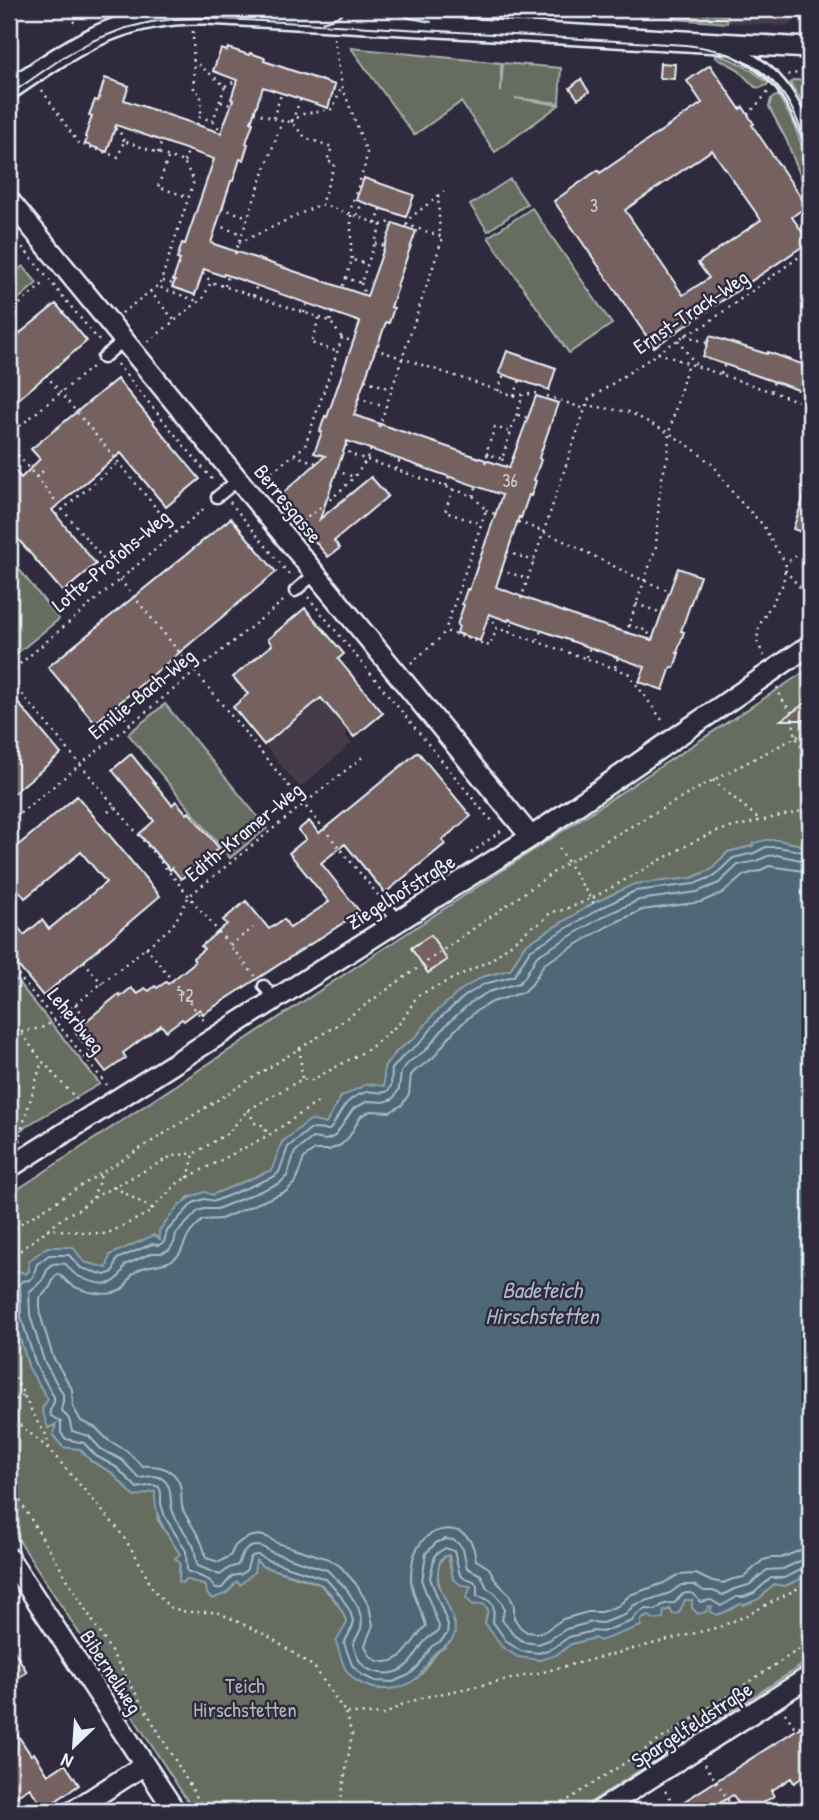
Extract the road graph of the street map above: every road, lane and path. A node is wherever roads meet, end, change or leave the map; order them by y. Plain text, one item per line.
1 (66, 9) edge
2 (167, 12) edge
3 (362, 16) edge
4 (75, 24) dead end
5 (193, 30) dead end
6 (334, 38) dead end
7 (696, 42) junction
8 (810, 48) edge
9 (193, 60) junction
10 (791, 73) dead end
11 (810, 75) edge
12 (238, 80) dead end
13 (225, 86) junction
14 (342, 86) junction
15 (41, 89) dead end
16 (9, 90) edge
17 (282, 92) dead end
18 (301, 98) dead end
19 (220, 101) junction
20 (231, 105) dead end
21 (254, 112) dead end
22 (201, 117) junction
23 (273, 118) junction
24 (213, 121) junction
25 (282, 121) junction
26 (291, 122) junction
27 (196, 127) dead end
28 (115, 129) dead end
29 (222, 132) dead end
30 (162, 140) dead end
31 (124, 141) junction
32 (810, 141) edge
33 (189, 149) dead end
34 (158, 153) junction
35 (168, 157) junction
36 (184, 162) junction
37 (444, 191) dead end
38 (438, 196) junction
39 (188, 197) junction
40 (9, 200) edge
41 (362, 202) dead end
42 (321, 204) junction
43 (222, 208) dead end
44 (381, 209) dead end
45 (350, 214) junction
46 (248, 217) junction
47 (356, 217) junction
48 (394, 220) dead end
49 (376, 224) junction
50 (216, 225) dead end
51 (381, 225) junction
52 (242, 234) junction
53 (440, 236) junction
54 (375, 242) junction
55 (239, 243) junction
56 (386, 246) dead end
57 (810, 249) edge
58 (235, 254) dead end
59 (352, 260) junction
60 (367, 265) junction
61 (203, 273) dead end
62 (228, 276) dead end
63 (345, 278) junction
64 (161, 281) junction
65 (211, 282) junction
66 (361, 283) junction
67 (43, 284) dead end
68 (173, 284) dead end
69 (257, 285) dead end
70 (225, 287) junction
71 (341, 290) dead end
72 (150, 291) junction
73 (253, 296) junction
74 (367, 296) dead end
75 (197, 302) junction
76 (307, 303) dead end
77 (333, 312) dead end
78 (9, 313) edge
79 (122, 313) dead end
80 (304, 313) junction
81 (319, 318) junction
82 (174, 320) junction
83 (330, 321) junction
84 (685, 335) junction
85 (342, 338) junction
86 (124, 340) junction
87 (678, 340) junction
88 (354, 342) dead end
89 (147, 343) dead end
90 (707, 343) dead end
91 (375, 349) dead end
92 (338, 352) junction
93 (658, 353) junction
94 (103, 358) joint
95 (401, 358) junction
96 (688, 363) junction
97 (725, 364) dead end
98 (696, 366) junction
99 (504, 374) dead end
100 (721, 374) junction
101 (46, 375) dead end
102 (365, 380) dead end
103 (520, 380) dead end
104 (774, 381) dead end
105 (391, 389) junction
106 (498, 391) junction
107 (771, 391) junction
108 (803, 391) dead end
109 (61, 393) junction
110 (537, 393) dead end
111 (523, 395) junction
112 (514, 396) junction
113 (547, 396) dead end
114 (358, 398) dead end
115 (800, 401) junction
116 (810, 405) edge
117 (385, 407) junction
118 (585, 407) junction
119 (517, 414) junction
120 (528, 418) dead end
121 (379, 426) dead end
122 (511, 432) junction
123 (669, 433) junction
124 (9, 435) edge
125 (9, 444) edge
126 (346, 444) dead end
127 (371, 449) dead end
128 (488, 454) junction
129 (294, 455) junction
130 (400, 458) dead end
131 (502, 459) junction
132 (367, 460) junction
133 (118, 462) junction
134 (316, 463) dead end
135 (485, 463) dead end
136 (47, 468) dead end
137 (510, 468) dead end
138 (396, 470) junction
139 (336, 471) dead end
140 (449, 476) dead end
141 (36, 477) junction
142 (355, 477) junction
143 (239, 480) junction
144 (259, 482) dead end
145 (477, 485) dead end
146 (446, 487) junction
147 (453, 489) junction
148 (220, 495) junction
149 (473, 496) junction
150 (62, 510) junction
151 (486, 510) junction
152 (495, 514) dead end
153 (56, 515) dead end
154 (518, 522) dead end
155 (481, 524) junction
156 (296, 527) dead end
157 (544, 531) junction
158 (176, 532) junction
159 (810, 546) edge
160 (507, 552) dead end
161 (534, 561) junction
162 (786, 563) junction
163 (501, 570) dead end
164 (785, 570) junction
165 (316, 574) junction
166 (119, 579) junction
167 (528, 579) junction
168 (644, 581) junction
169 (297, 589) junction
170 (670, 591) dead end
171 (521, 599) dead end
172 (810, 599) edge
173 (636, 604) junction
174 (662, 613) dead end
175 (488, 617) dead end
176 (513, 621) dead end
177 (629, 625) junction
178 (497, 628) junction
179 (541, 630) dead end
180 (445, 631) junction
181 (509, 632) junction
182 (626, 634) dead end
183 (652, 639) dead end
184 (537, 642) junction
185 (810, 645) edge
186 (590, 647) dead end
187 (618, 657) dead end
188 (586, 658) junction
189 (409, 665) dead end
190 (615, 668) junction
191 (195, 672) junction
192 (772, 672) junction
193 (9, 673) edge
194 (9, 678) edge
195 (116, 706) dead end
196 (130, 724) junction
197 (810, 730) edge
198 (796, 737) junction
199 (675, 738) junction
200 (365, 755) dead end
201 (80, 765) junction
202 (713, 780) junction
203 (810, 796) edge
204 (304, 804) junction
205 (114, 806) junction
206 (810, 809) edge
207 (108, 812) dead end
208 (760, 820) junction
209 (9, 822) edge
210 (531, 837) junction
211 (559, 848) dead end
212 (568, 862) junction
213 (189, 896) junction
214 (592, 899) junction
215 (594, 904) dead end
216 (393, 913) junction
217 (253, 928) dead end
218 (230, 945) junction
219 (146, 947) junction
220 (84, 961) dead end
221 (9, 964) edge
222 (102, 984) junction
223 (269, 993) junction
224 (75, 1004) junction
225 (9, 1017) edge
226 (88, 1020) dead end
227 (55, 1021) junction
228 (207, 1024) dead end
229 (22, 1032) junction
230 (300, 1048) junction
231 (42, 1061) junction
232 (302, 1079) junction
233 (118, 1098) junction
234 (321, 1100) dead end
235 (82, 1106) dead end
236 (248, 1110) junction
237 (269, 1135) junction
238 (23, 1144) dead end
239 (195, 1153) junction
240 (9, 1168) edge
241 (101, 1174) junction
242 (188, 1178) junction
243 (114, 1187) junction
244 (93, 1198) junction
245 (153, 1209) junction
246 (47, 1229) junction
247 (9, 1231) edge
248 (9, 1259) edge
249 (9, 1365) edge
250 (24, 1395) junction
251 (9, 1403) edge
252 (9, 1416) edge
253 (49, 1449) junction
254 (9, 1483) edge
255 (9, 1558) edge
256 (810, 1582) edge
257 (810, 1643) edge
258 (810, 1676) edge
259 (776, 1698) junction
260 (345, 1712) junction
261 (810, 1742) edge
262 (696, 1750) junction
263 (144, 1765) junction
264 (655, 1775) junction
265 (73, 1811) edge
266 (175, 1811) edge
267 (205, 1811) edge
268 (339, 1811) edge
269 (551, 1811) edge
270 (599, 1811) edge
271 (679, 1811) edge
272 (735, 1811) edge

1 - 4 path
2 - 3 street
2 - 16 street
3 - 7 street
5 - 9 path
6 - 14 path
7 - 8 street
7 - 32 lane
9 - 13 path
9 - 22 path
10 - 11 path
12 - 13 path
13 - 19 path
14 - 26 path
14 - 45 path
15 - 31 path
17 - 23 path
18 - 26 path
19 - 20 path
19 - 24 path
21 - 23 path
22 - 24 path
22 - 27 path
23 - 25 path
24 - 29 path
25 - 26 path
25 - 46 path
26 - 42 path
28 - 31 path
30 - 34 path
31 - 34 path
33 - 36 path
34 - 35 path
35 - 36 path
35 - 39 path
36 - 39 path
37 - 38 path
38 - 53 path
38 - 53 path
39 - 64 path
40 - 86 street, Berresgasse
41 - 47 path
42 - 45 path
42 - 55 path
43 - 46 path
44 - 49 path
45 - 47 path
45 - 59 path
46 - 52 path
47 - 49 path
48 - 51 path
49 - 51 path
50 - 52 path
51 - 54 path
52 - 55 path
53 - 95 path
54 - 56 path
54 - 60 path
55 - 58 path
57 - 84 path, Ernst-Track-Weg
59 - 60 path
59 - 63 path
60 - 66 path
61 - 65 path
62 - 70 path
63 - 66 path
63 - 71 path
64 - 68 path
64 - 72 path
64 - 75 path
65 - 70 path
65 - 75 path
66 - 74 path
67 - 78 path
69 - 73 path
70 - 73 path
72 - 79 path
72 - 82 path
73 - 80 path
75 - 82 path
76 - 80 path
77 - 83 path
80 - 81 path
81 - 83 path
81 - 92 path
82 - 89 path
83 - 85 path
84 - 87 path, Ernst-Track-Weg
84 - 90 path
85 - 88 path
85 - 92 path
86 - 94 lane
86 - 143 street, Berresgasse
87 - 93 path, Ernst-Track-Weg
87 - 98 path
91 - 95 path
92 - 129 path
93 - 96 path
93 - 118 path, Ernst-Track-Weg
94 - 109 path
95 - 105 path
95 - 106 path
96 - 98 path
96 - 123 path
97 - 100 path
98 - 100 path
99 - 106 path
100 - 107 path
101 - 109 path
102 - 105 path
103 - 112 path
104 - 107 path
105 - 117 path
106 - 112 path
107 - 115 path
108 - 115 path
109 - 124 path
109 - 133 path
110 - 111 path
111 - 112 path
111 - 119 path
113 - 118 path
114 - 117 path
115 - 116 path
117 - 121 path
118 - 123 path
118 - 157 path
119 - 120 path
119 - 122 path
122 - 128 path
122 - 131 path
123 - 162 path
123 - 168 path
125 - 141 path
126 - 132 path
127 - 132 path
128 - 131 path
128 - 135 path
129 - 134 path
129 - 144 path
130 - 138 path
131 - 137 path
132 - 138 path
132 - 142 path
133 - 150 path
133 - 158 path
136 - 141 path
138 - 146 path
139 - 142 path
140 - 146 path
141 - 150 path
142 - 156 path
143 - 148 lane
143 - 165 street, Berresgasse
145 - 149 path
146 - 147 path
147 - 149 path
147 - 155 path
148 - 158 path, Lotte-Profohs-Weg
148 - 169 path
149 - 151 path
150 - 153 path
150 - 166 path
151 - 152 path
151 - 155 path
154 - 157 path
155 - 180 path
157 - 161 path
157 - 168 path
158 - 166 path, Lotte-Profohs-Weg
159 - 162 path
160 - 161 path
161 - 167 path
162 - 164 path
163 - 167 path
164 - 172 path
164 - 192 path
165 - 169 lane
165 - 210 street, Berresgasse
166 - 191 path
166 - 193 path, Lotte-Profohs-Weg
167 - 171 path
168 - 170 path
168 - 173 path
169 - 191 path, Emilie-Bach-Weg
169 - 210 path
173 - 174 path
173 - 177 path
175 - 178 path
176 - 181 path
177 - 182 path
177 - 183 path
178 - 180 path
178 - 181 path
179 - 184 path
180 - 189 path
181 - 184 path
184 - 188 path
185 - 192 street, Ziegelhofstraße
186 - 188 path
187 - 190 path
188 - 190 path
190 - 199 path
191 - 196 path, Emilie-Bach-Weg
191 - 204 path
192 - 198 path
192 - 199 street, Ziegelhofstraße
194 - 201 path
195 - 196 path
196 - 201 path, Emilie-Bach-Weg
197 - 198 path
198 - 202 path
198 - 203 path
199 - 210 street, Ziegelhofstraße
200 - 204 path, Edith-Kramer-Weg
201 - 205 path
201 - 209 path, Emilie-Bach-Weg
202 - 208 path
202 - 212 path
204 - 213 path, Edith-Kramer-Weg
204 - 216 path
205 - 207 path
205 - 213 path
206 - 208 path
208 - 214 path
210 - 216 street, Ziegelhofstraße
211 - 212 path
212 - 214 path
212 - 230 path
213 - 218 path
213 - 219 path, Edith-Kramer-Weg
214 - 215 path
214 - 232 path
216 - 223 street, Ziegelhofstraße
217 - 218 path
218 - 223 path
219 - 222 path, Edith-Kramer-Weg
219 - 228 path
220 - 222 path
221 - 227 path, Leherbweg
222 - 224 path, Edith-Kramer-Weg
223 - 233 street, Ziegelhofstraße
224 - 226 path
224 - 227 path, Edith-Kramer-Weg
225 - 229 path
227 - 229 path
227 - 233 path, Leherbweg
229 - 231 path
230 - 232 path
230 - 241 path
231 - 235 path
231 - 238 path
232 - 236 path
233 - 240 street, Ziegelhofstraße
234 - 237 path
236 - 237 path
236 - 239 path
237 - 242 path
239 - 242 path
239 - 243 path
241 - 244 path
241 - 247 path
242 - 245 path
243 - 244 path
243 - 245 path
244 - 246 path
245 - 246 path
246 - 248 path
249 - 250 path
250 - 251 path
250 - 253 path
252 - 253 path
253 - 260 path
254 - 267 path
255 - 263 street, Bibernellweg
256 - 260 path
257 - 269 path
258 - 259 street, Spargelfeldstraße
259 - 261 path
259 - 262 street, Spargelfeldstraße
260 - 268 path
262 - 264 street, Spargelfeldstraße
262 - 272 path
263 - 265 street
263 - 266 street, Bibernellweg
264 - 270 street, Spargelfeldstraße
264 - 271 path

